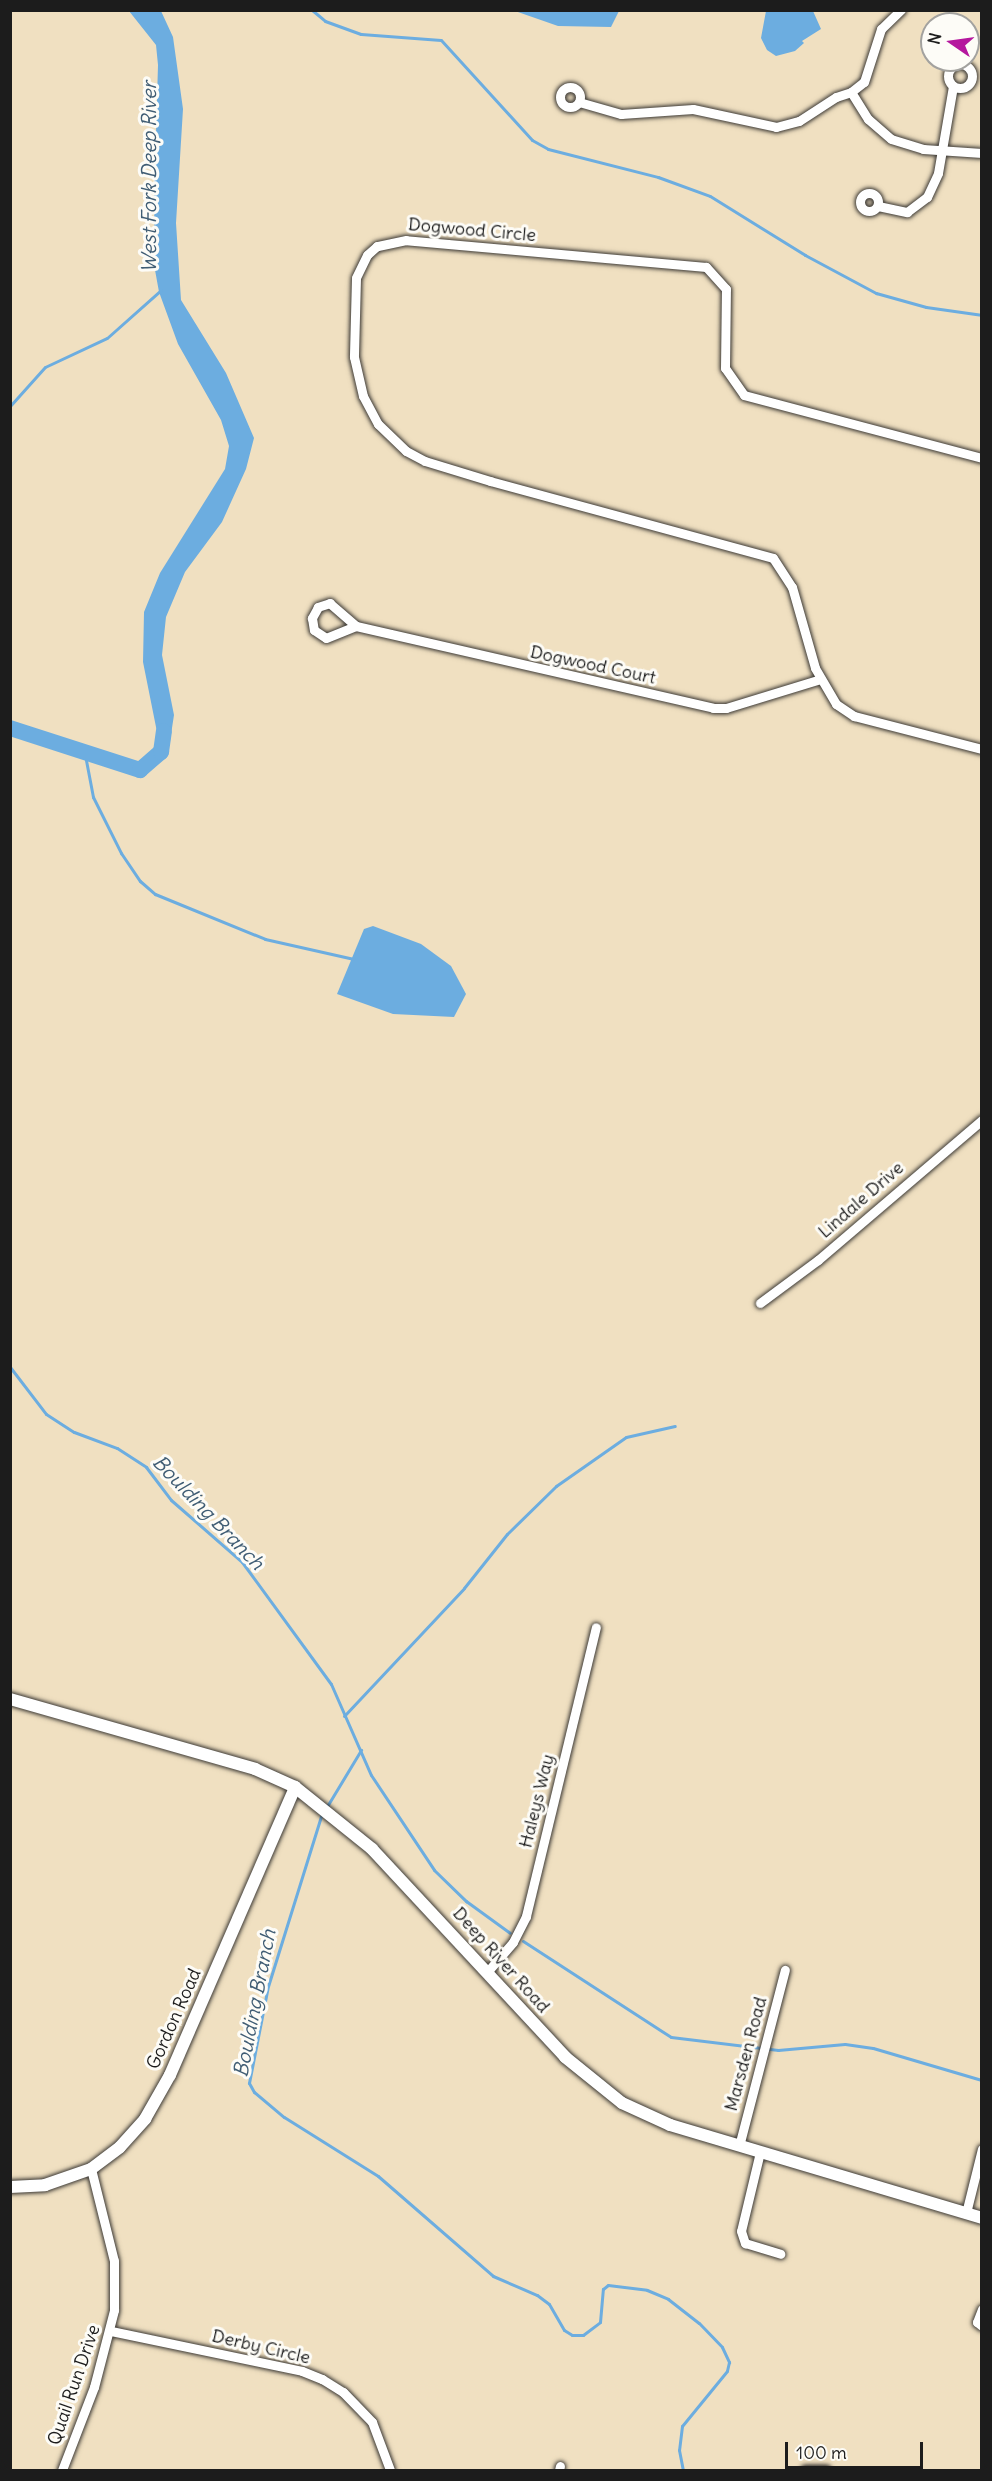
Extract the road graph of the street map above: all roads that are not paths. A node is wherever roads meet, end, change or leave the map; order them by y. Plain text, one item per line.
1 (901, 10) edge
2 (953, 86) dead end
3 (851, 92) junction
4 (579, 102) dead end
5 (943, 151) junction
6 (981, 153) edge
7 (878, 206) dead end
8 (981, 458) edge
9 (356, 626) junction
10 (821, 679) junction
11 (981, 749) edge
12 (981, 1120) edge
13 (760, 1303) dead end
14 (596, 1627) dead end
15 (10, 1699) edge
16 (295, 1787) junction
17 (785, 1970) dead end
18 (488, 1971) junction
19 (739, 2146) junction
20 (981, 2149) edge
21 (760, 2152) junction
22 (91, 2169) junction
23 (10, 2187) edge
24 (966, 2213) junction
25 (981, 2218) edge
26 (780, 2254) dead end
27 (981, 2309) edge
28 (981, 2326) edge
29 (111, 2331) junction
30 (63, 2468) edge
31 (74, 2470) edge
32 (390, 2470) edge
33 (805, 2470) edge
34 (826, 2470) edge

1 - 3 street
2 - 5 street
3 - 4 street
3 - 5 street
5 - 6 street
5 - 7 street
8 - 10 street, Dogwood Circle
9 - 9 street, Dogwood Court
9 - 10 street, Dogwood Court
10 - 11 street, Dogwood Circle
12 - 13 street, Lindale Drive
14 - 18 street, Haleys Way
15 - 16 street, Deep River Road
16 - 18 street, Deep River Road
16 - 22 street, Gordon Road
17 - 19 street, Marsden Road
18 - 19 street, Deep River Road
19 - 21 street, Deep River Road
20 - 24 street
21 - 24 street, Deep River Road
21 - 26 street
22 - 23 street, Gordon Road
22 - 29 street, Quail Run Drive
24 - 25 street, Deep River Road
27 - 28 street
29 - 30 street, Quail Run Drive
29 - 32 street, Derby Circle
30 - 31 street
33 - 34 street

